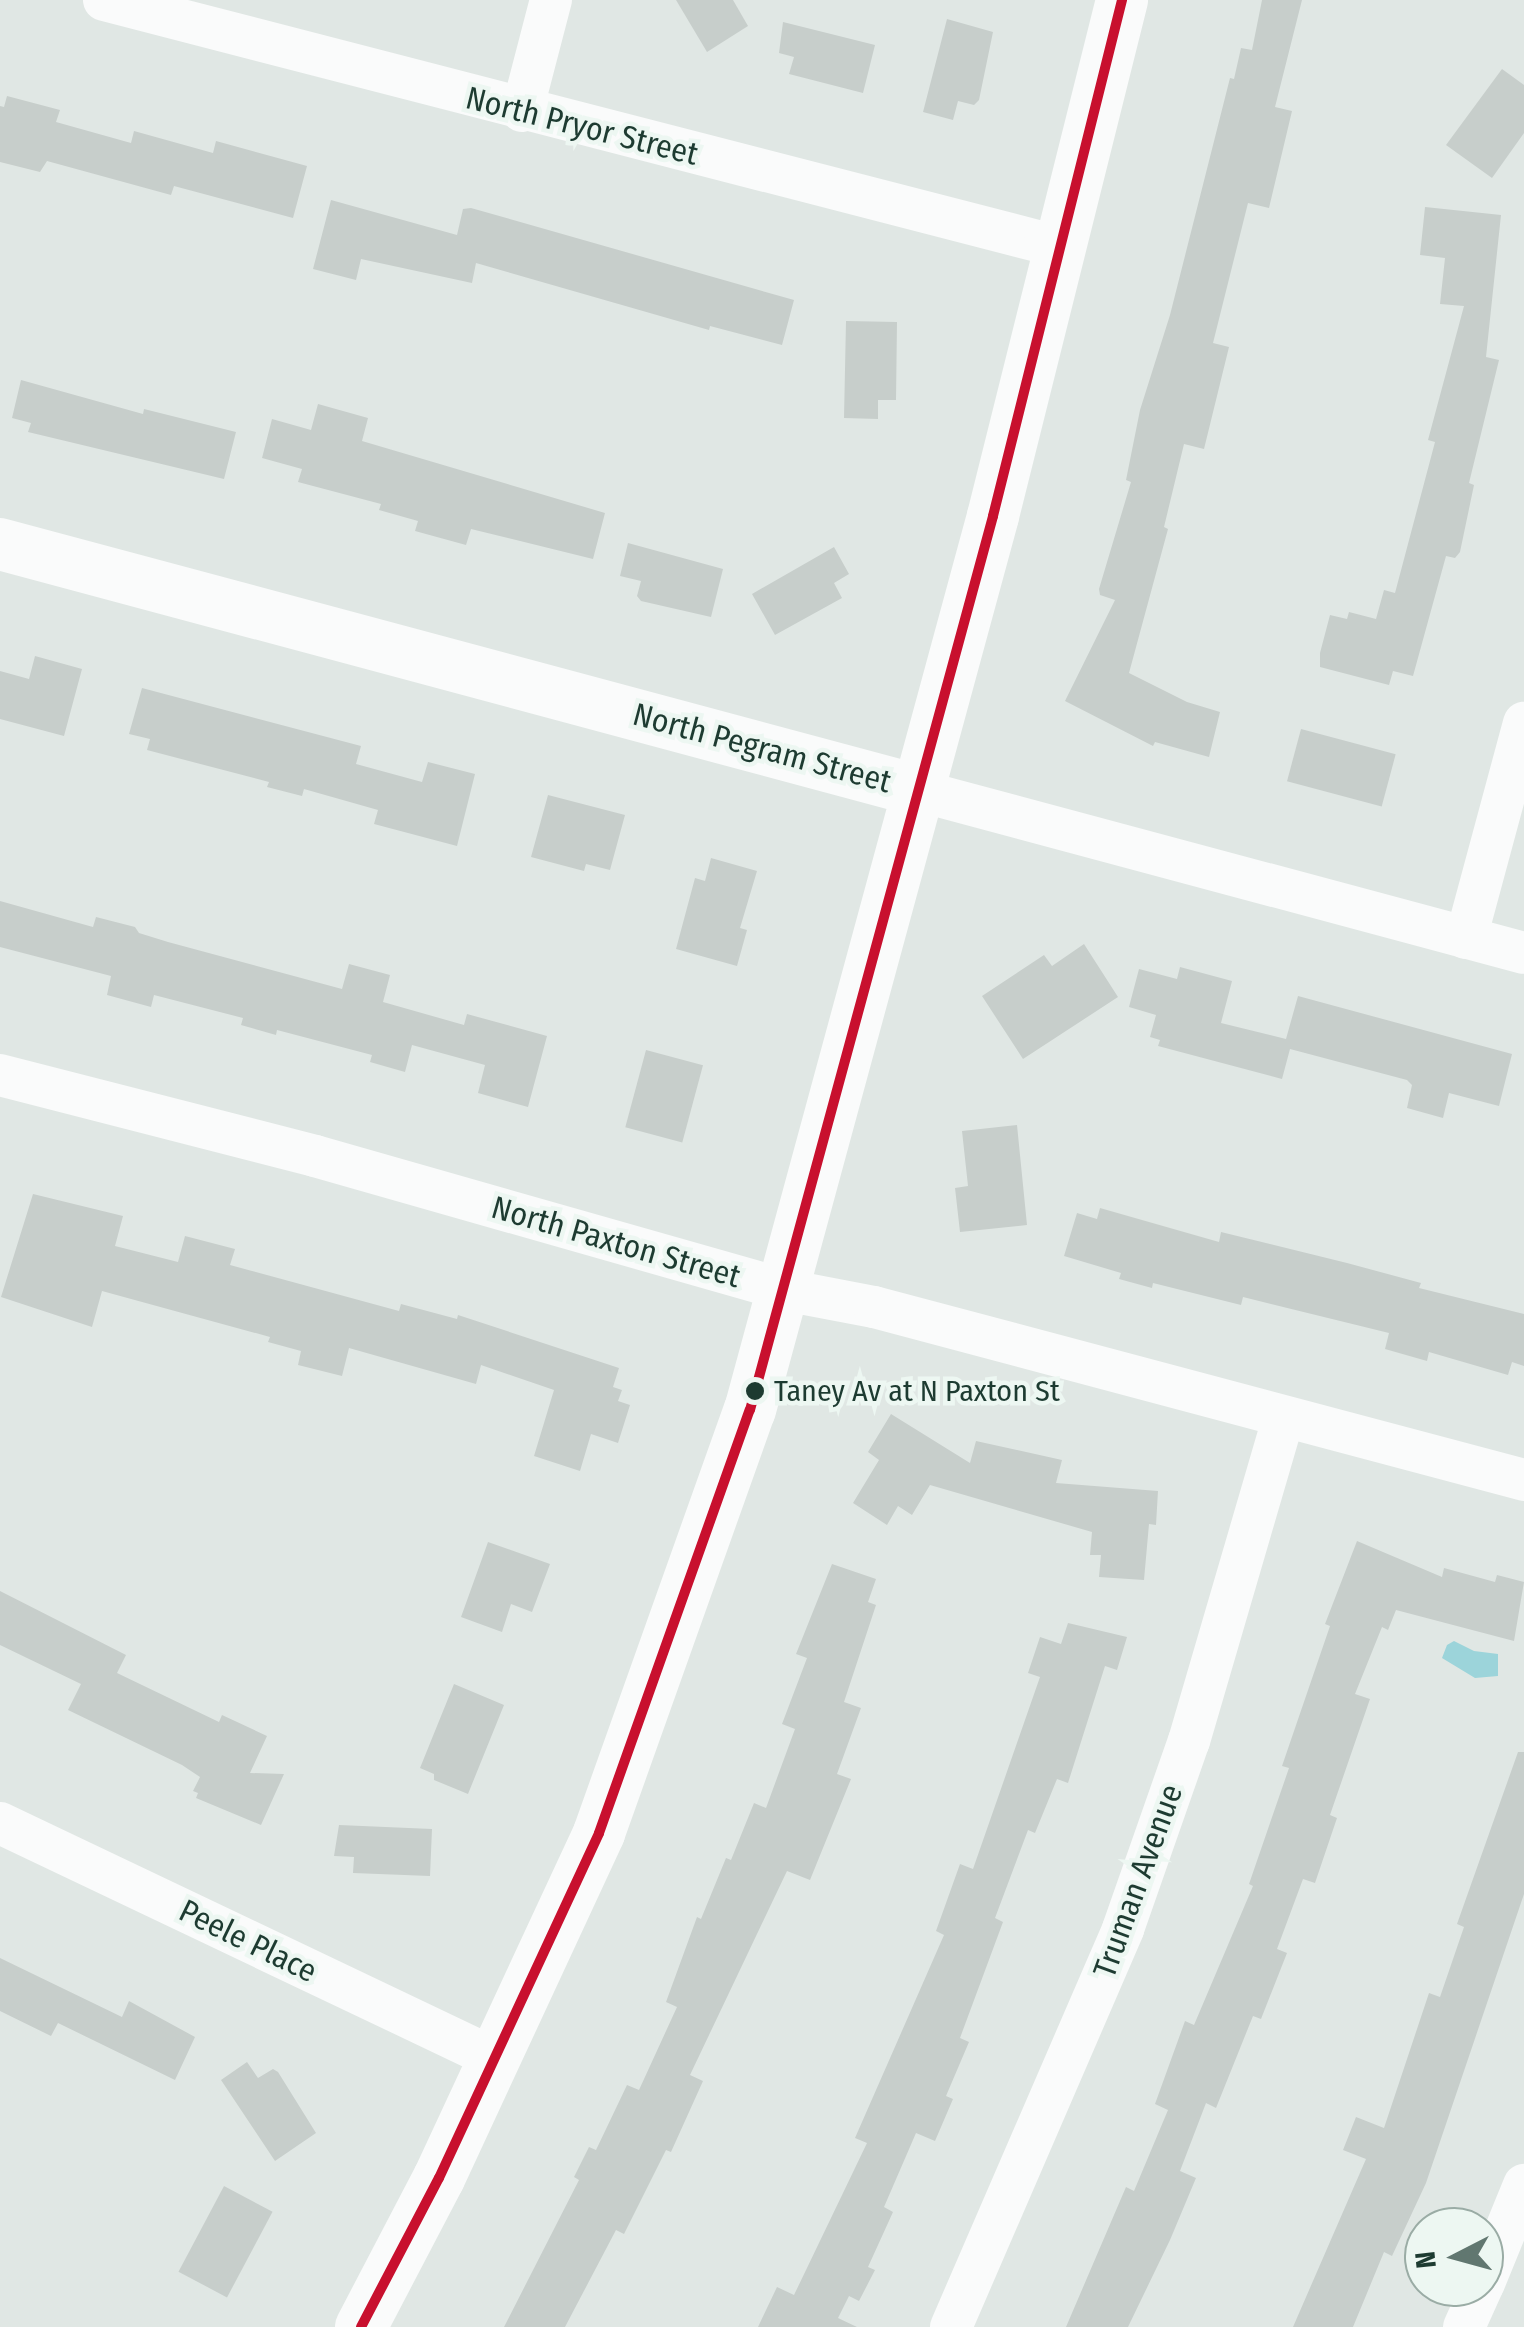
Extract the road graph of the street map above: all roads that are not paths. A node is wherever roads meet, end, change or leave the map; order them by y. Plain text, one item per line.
1 (104, 0) edge
2 (552, 0) edge
3 (1122, 0) edge
4 (522, 112) junction
5 (1060, 252) junction
6 (0, 544) edge
7 (1524, 723) edge
8 (920, 791) junction
9 (1466, 938) junction
10 (1524, 953) edge
11 (0, 1075) edge
12 (785, 1290) junction
13 (1283, 1419) junction
14 (1524, 1480) edge
15 (0, 1822) edge
16 (496, 2060) junction
17 (1524, 2185) edge
18 (1504, 2234) edge
19 (361, 2327) edge
20 (951, 2327) edge

1 - 4 street, North Pryor Street
2 - 4 street
3 - 5 street
4 - 5 street, North Pryor Street
5 - 8 street
6 - 8 street, North Pegram Street
7 - 9 street
8 - 9 street, North Pegram Street
8 - 12 street
9 - 10 street, North Pegram Street
11 - 12 street, North Paxton Street
12 - 13 street, North Paxton Street
12 - 16 street
13 - 14 street, North Paxton Street
13 - 20 street, Truman Avenue
15 - 16 street, Peele Place
16 - 19 street
17 - 18 street

